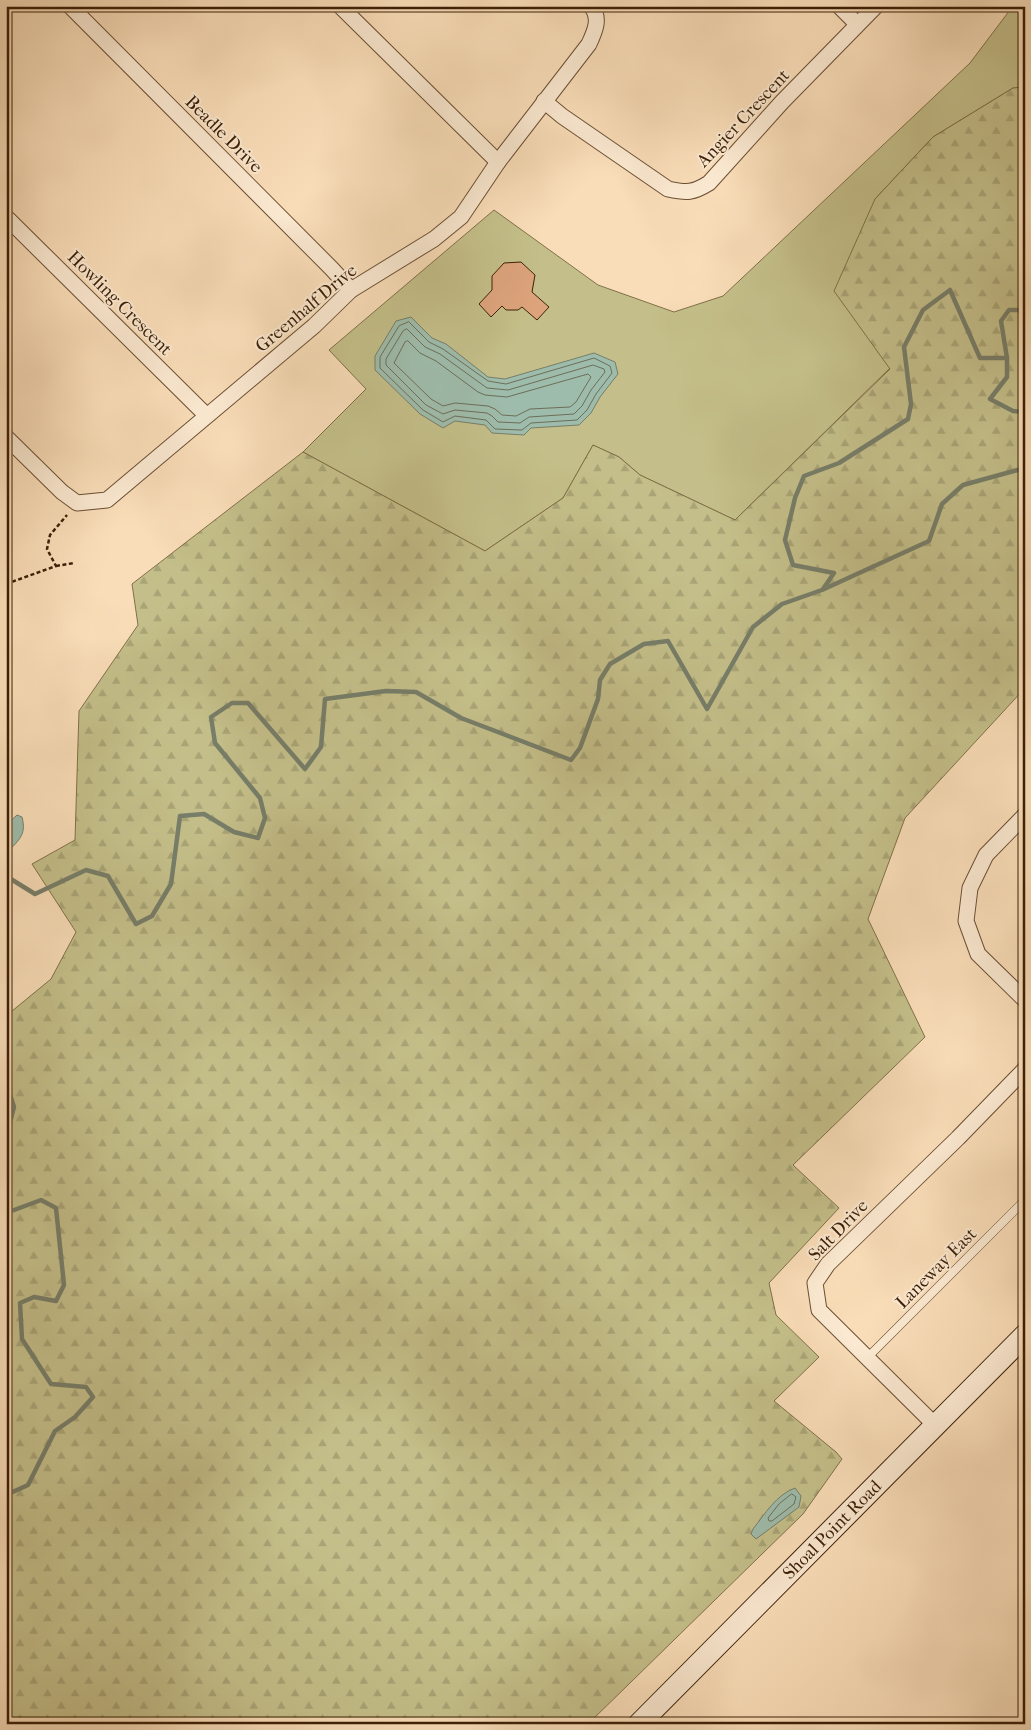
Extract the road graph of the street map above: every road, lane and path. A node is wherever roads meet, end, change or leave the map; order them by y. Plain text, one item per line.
1 (70, 6) edge
2 (340, 6) edge
3 (590, 6) edge
4 (838, 6) edge
5 (876, 6) edge
6 (857, 24) junction
7 (544, 101) junction
8 (498, 162) junction
9 (6, 217) edge
10 (351, 290) junction
11 (206, 416) junction
12 (6, 437) edge
13 (77, 503) junction
14 (74, 563) dead end
15 (56, 566) junction
16 (6, 584) edge
17 (1025, 815) edge
18 (1025, 1000) edge
19 (1025, 1069) edge
20 (1025, 1200) edge
21 (1025, 1335) edge
22 (868, 1357) junction
23 (936, 1425) junction
24 (639, 1724) edge

1 - 10 street, Beadle Drive
2 - 8 street
3 - 7 street, Greenhalf Drive
4 - 6 street
5 - 6 street, Angier Crescent
6 - 7 street, Angier Crescent
7 - 8 street, Greenhalf Drive
8 - 10 street, Greenhalf Drive
9 - 11 street, Howling Crescent
10 - 11 street, Greenhalf Drive
11 - 13 street, Greenhalf Drive
12 - 13 street
13 - 15 path
14 - 15 path
15 - 16 path
17 - 18 street
19 - 22 street, Salt Drive
20 - 22 lane, Laneway East
21 - 23 street, Shoal Point Road
22 - 23 street, Salt Drive
23 - 24 street, Shoal Point Road

